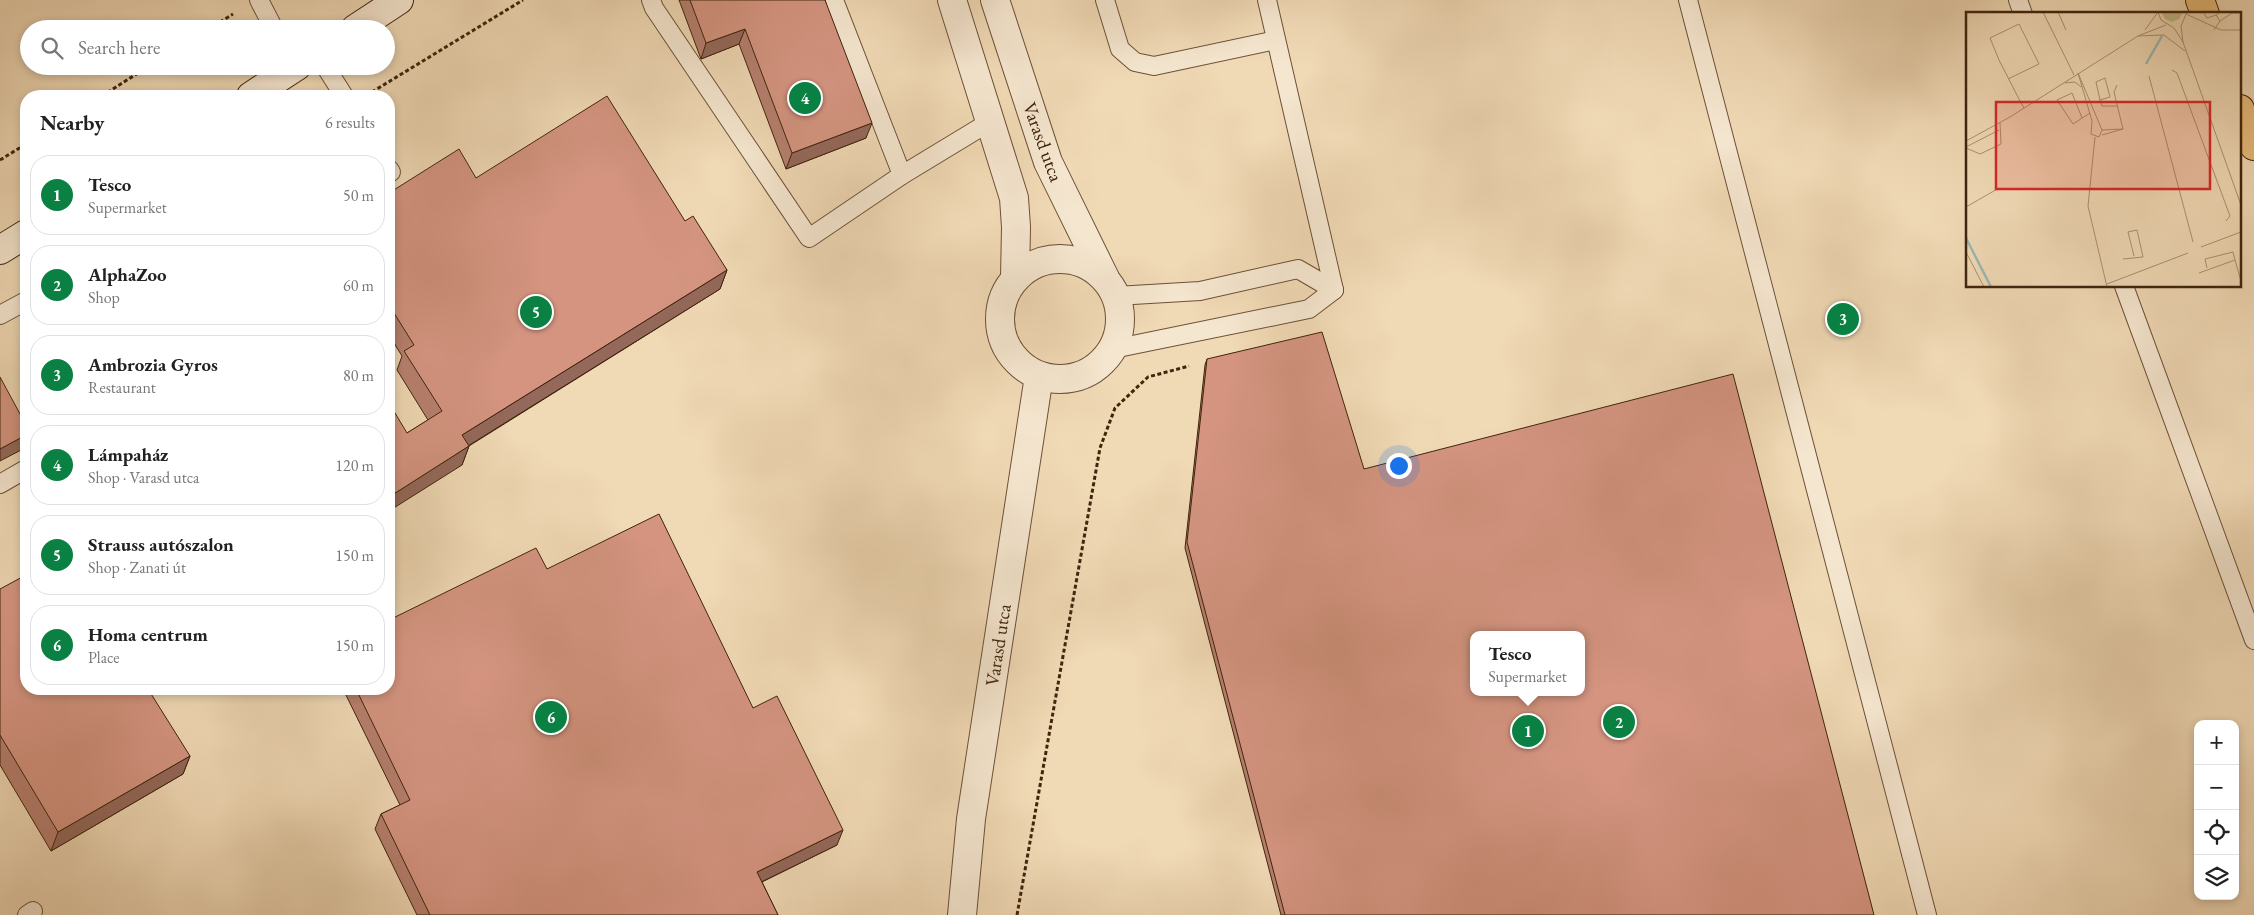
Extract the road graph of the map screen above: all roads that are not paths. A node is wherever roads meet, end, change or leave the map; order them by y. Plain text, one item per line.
1 (259, 0) edge
2 (399, 0) edge
3 (651, 0) edge
4 (834, 0) edge
5 (952, 0) edge
6 (995, 0) edge
7 (1105, 0) edge
8 (1266, 0) edge
9 (1688, 0) edge
10 (2018, 0) edge
11 (2200, 0) edge
12 (2022, 12) edge
13 (2204, 12) edge
14 (269, 20) edge
15 (369, 20) edge
16 (1276, 40) junction
17 (283, 75) edge
18 (331, 75) edge
19 (260, 90) edge
20 (340, 90) edge
21 (2242, 114) edge
22 (991, 121) junction
23 (2254, 146) edge
24 (902, 175) junction
25 (20, 238) edge
26 (0, 250) edge
27 (1015, 278) junction
28 (1111, 287) junction
29 (2125, 288) edge
30 (1334, 290) junction
31 (20, 304) edge
32 (0, 315) edge
33 (1113, 349) junction
34 (1039, 376) junction
35 (20, 472) edge
36 (0, 484) edge
37 (2254, 640) edge
38 (962, 915) edge
39 (1926, 915) edge

1 - 14 lane
2 - 15 street
3 - 24 lane
4 - 24 lane
5 - 22 street
6 - 28 street, Varasd utca
7 - 16 lane
8 - 16 lane
9 - 39 lane
10 - 12 lane
11 - 13 main road
16 - 30 lane
17 - 19 street
18 - 20 lane
21 - 23 main road
22 - 24 lane
22 - 27 street
25 - 26 street
27 - 28 street
27 - 34 street
28 - 30 lane
28 - 33 street
29 - 37 lane
30 - 33 lane
31 - 32 lane
33 - 34 street
34 - 38 street, Varasd utca
35 - 36 lane

